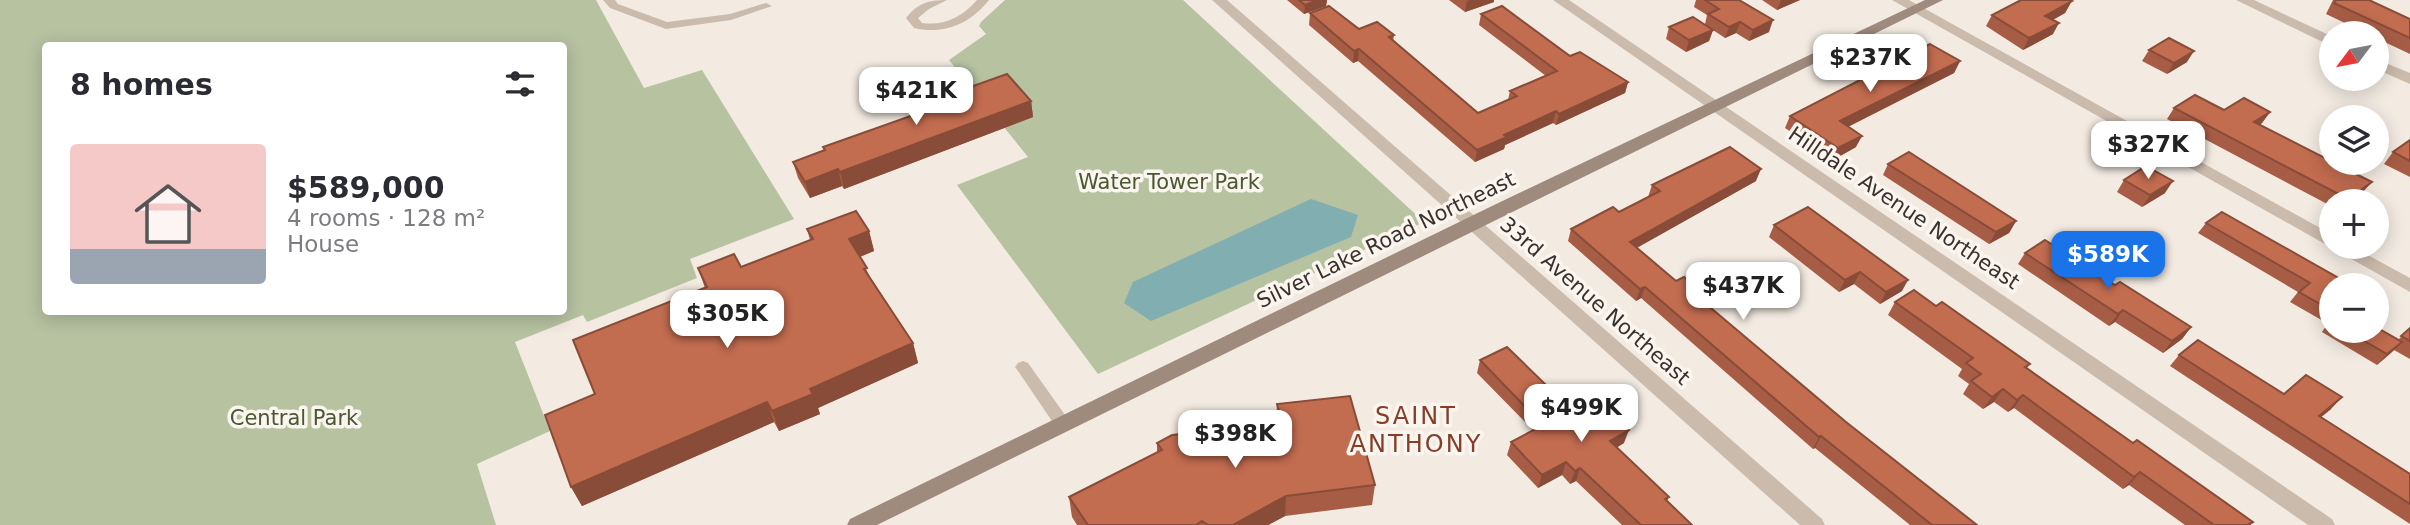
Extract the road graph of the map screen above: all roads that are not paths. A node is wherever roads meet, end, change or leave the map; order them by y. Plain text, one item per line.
1 (609, 0) edge
2 (941, 0) edge
3 (983, 0) edge
4 (1219, 0) edge
5 (1560, 0) edge
6 (1899, 0) edge
7 (1936, 0) edge
8 (2243, 0) edge
9 (766, 6) dead end
10 (1916, 10) junction
11 (2319, 36) edge
12 (2389, 69) edge
13 (2410, 79) edge
14 (1716, 107) junction
15 (1472, 223) junction
16 (2319, 235) edge
17 (2361, 259) edge
18 (2410, 286) edge
19 (1023, 367) dead end
20 (1062, 423) junction
21 (857, 525) edge
22 (1815, 525) edge
23 (2325, 525) edge

1 - 9 lane
2 - 3 lane
4 - 15 street, 33rd Avenue Northeast
5 - 14 street, Hilldale Avenue Northeast
6 - 10 street
7 - 10 main road, Silver Lake Road Northeast
8 - 11 street
10 - 14 main road, Silver Lake Road Northeast
10 - 16 street
12 - 13 street
14 - 15 main road, Silver Lake Road Northeast
14 - 23 street, Hilldale Avenue Northeast
15 - 20 main road, Silver Lake Road Northeast
15 - 22 street, 33rd Avenue Northeast
17 - 18 street
19 - 20 lane
20 - 21 main road, Silver Lake Road Northeast

